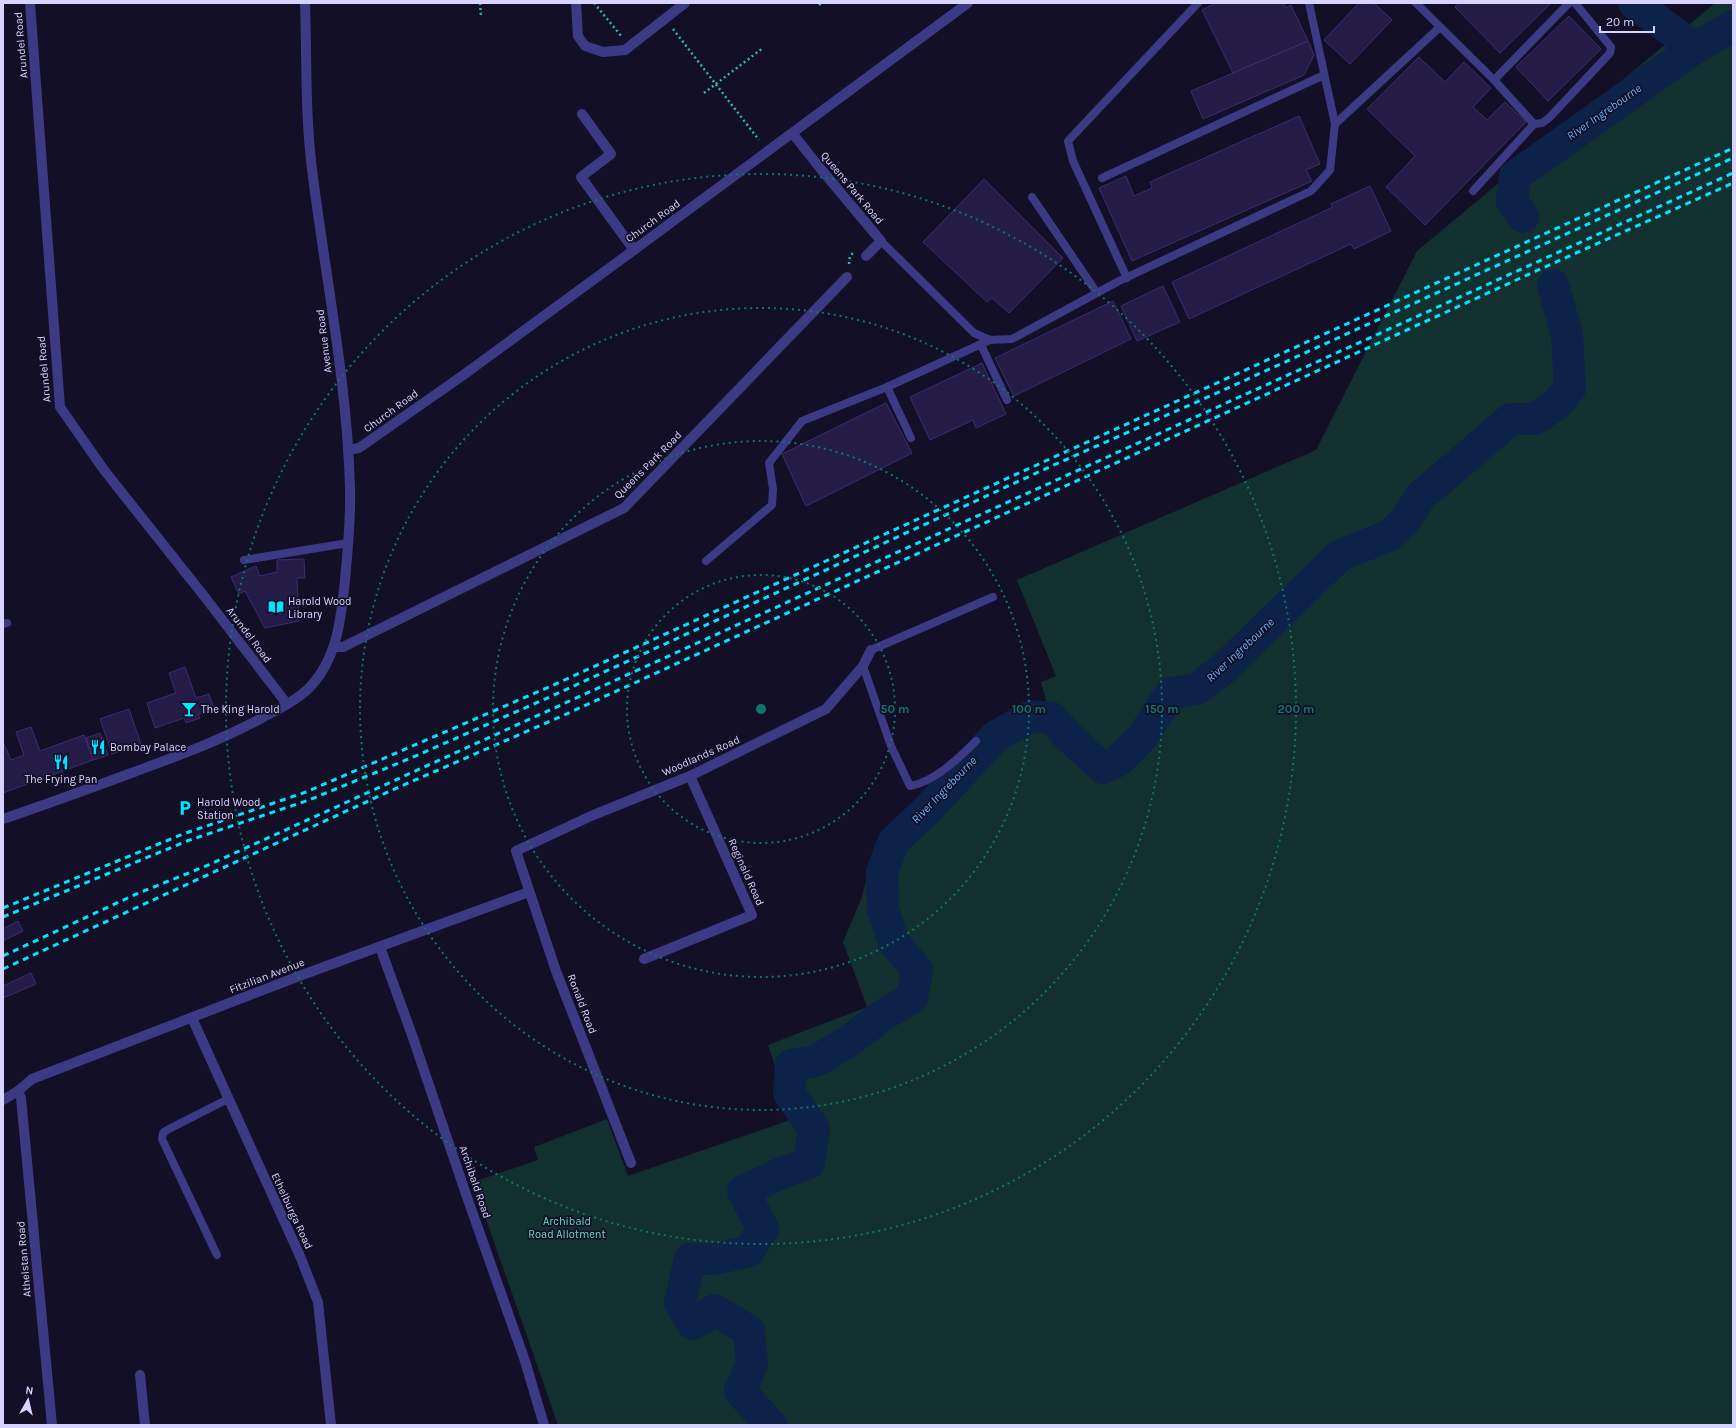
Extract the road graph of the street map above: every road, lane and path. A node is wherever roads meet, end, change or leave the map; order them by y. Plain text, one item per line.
1 (30, 3) edge
2 (305, 3) edge
3 (480, 3) edge
4 (576, 3) edge
5 (594, 3) edge
6 (685, 3) edge
7 (968, 3) edge
8 (1198, 3) edge
9 (1309, 3) edge
10 (1416, 3) edge
11 (1569, 3) edge
12 (1575, 3) edge
13 (481, 16) dead end
14 (665, 19) junction
15 (1440, 27) junction
16 (630, 47) junction
17 (763, 48) dead end
18 (1324, 75) junction
19 (1494, 80) junction
20 (716, 84) junction
21 (704, 93) dead end
22 (582, 114) dead end
23 (1335, 124) junction
24 (1534, 124) junction
25 (793, 134) junction
26 (760, 140) dead end
27 (1102, 178) dead end
28 (1473, 191) dead end
29 (1032, 197) dead end
30 (881, 241) junction
31 (634, 250) junction
32 (866, 256) dead end
33 (847, 277) dead end
34 (1127, 278) junction
35 (1097, 293) junction
36 (990, 340) junction
37 (981, 345) junction
38 (887, 386) junction
39 (1006, 400) dead end
40 (911, 438) dead end
41 (348, 450) junction
42 (348, 543) junction
43 (244, 560) dead end
44 (706, 561) dead end
45 (993, 597) dead end
46 (334, 647) junction
47 (871, 650) joint
48 (863, 666) junction
49 (287, 704) junction
50 (976, 741) dead end
51 (690, 776) junction
52 (3, 819) edge
53 (516, 851) joint
54 (529, 892) junction
55 (380, 947) junction
56 (644, 959) dead end
57 (192, 1018) junction
58 (18, 1090) junction
59 (228, 1099) junction
60 (3, 1100) edge
61 (631, 1163) dead end
62 (217, 1255) dead end
63 (140, 1375) dead end
64 (52, 1425) edge
65 (145, 1425) edge
66 (331, 1425) edge
67 (544, 1425) edge

1 - 49 street, Arundel Road
2 - 41 street, Avenue Road
3 - 13 path
4 - 16 street
5 - 16 path
6 - 14 street
7 - 25 street, Church Road
8 - 34 lane
9 - 18 lane
10 - 15 lane
11 - 19 lane
12 - 24 lane
14 - 16 street
14 - 20 path
15 - 19 lane
15 - 23 lane
17 - 20 path
18 - 23 lane
18 - 27 lane
19 - 24 lane
20 - 21 path
20 - 26 path
22 - 31 street
23 - 34 lane
24 - 28 lane
25 - 30 street, Queens Park Road
25 - 31 street, Church Road
29 - 35 lane
30 - 32 street, Queens Park Road
30 - 36 lane
31 - 41 street, Church Road
33 - 46 street, Queens Park Road
34 - 35 lane
35 - 36 lane
36 - 37 lane
37 - 38 lane
37 - 39 lane
38 - 40 lane
38 - 44 lane
41 - 42 street, Avenue Road
42 - 43 lane
42 - 46 street, Avenue Road
45 - 47 lane
46 - 49 street, Avenue Road
47 - 48 street, Woodlands Road
48 - 50 lane
48 - 51 street, Woodlands Road
49 - 52 street, Avenue Road
51 - 53 street, Woodlands Road
51 - 56 street, Reginald Road
53 - 54 street, Ronald Road
54 - 55 street, Fitzilian Avenue
54 - 61 street, Ronald Road
55 - 57 street, Fitzilian Avenue
55 - 67 street, Archibald Road
57 - 58 street, Fitzilian Avenue
57 - 59 street, Ethelburga Road
58 - 60 street, Fitzilian Avenue
58 - 64 street, Athelstan Road
59 - 62 lane
59 - 66 street, Ethelburga Road
63 - 65 street

